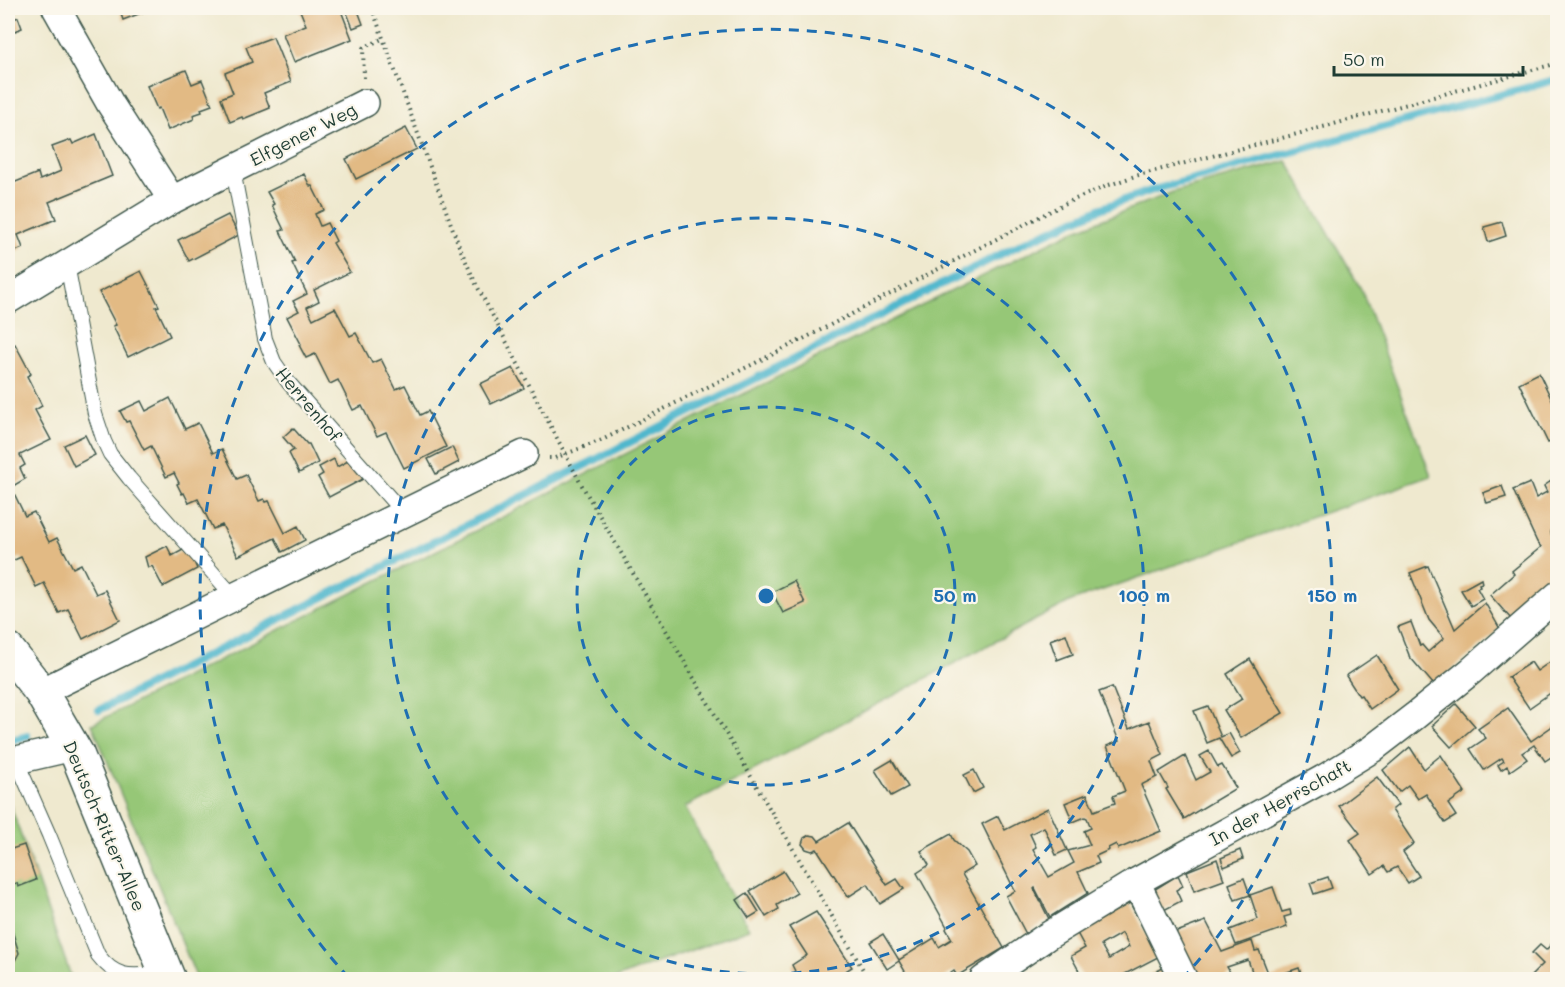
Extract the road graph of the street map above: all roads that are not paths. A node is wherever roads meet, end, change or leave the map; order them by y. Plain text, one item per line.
1 (56, 8) edge
2 (365, 103) road end
3 (233, 170) junction
4 (172, 200) junction
5 (67, 264) junction
6 (8, 300) edge
7 (524, 454) dead end
8 (404, 514) junction
9 (1557, 595) edge
10 (235, 597) junction
11 (8, 650) edge
12 (41, 693) junction
13 (73, 747) junction
14 (12, 761) edge
15 (1136, 882) junction
16 (168, 976) edge
17 (983, 980) edge
18 (1184, 980) edge

1 - 4 street
2 - 3 street, Elfgener Weg
3 - 4 street, Elfgener Weg
3 - 8 lane, Herrenhof
4 - 5 street, Elfgener Weg
5 - 6 street, Elfgener Weg
5 - 10 lane
7 - 8 street
8 - 10 street
9 - 15 street, In der Herrschaft
10 - 12 street
11 - 12 street, Deutsch-Ritter-Allee
12 - 13 street, Deutsch-Ritter-Allee
13 - 14 street
13 - 16 street, Deutsch-Ritter-Allee
14 - 16 lane
15 - 17 street, In der Herrschaft
15 - 18 street

